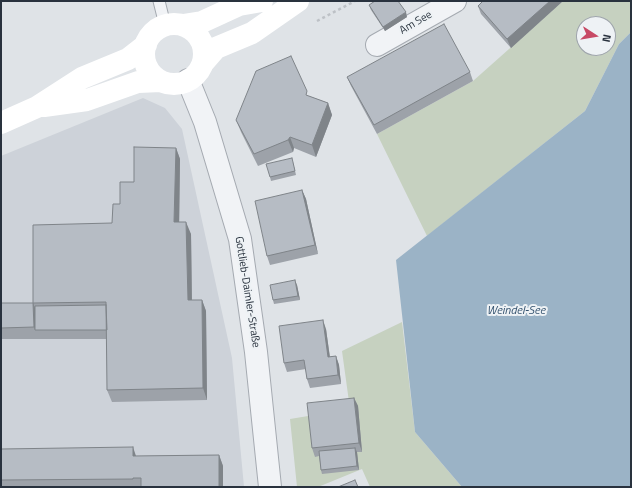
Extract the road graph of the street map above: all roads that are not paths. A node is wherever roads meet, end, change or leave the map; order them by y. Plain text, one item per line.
1 (159, 1) edge
2 (262, 1) edge
3 (298, 1) edge
4 (455, 1) edge
5 (174, 25) junction
6 (146, 45) junction
7 (377, 45) dead end
8 (203, 63) junction
9 (188, 80) junction
10 (161, 81) junction
11 (37, 107) junction
12 (1, 123) edge
13 (270, 487) edge

1 - 5 lane
2 - 5 street
3 - 8 street
4 - 7 street, Am See
5 - 6 street
5 - 8 street
6 - 10 street
6 - 11 street
8 - 9 street
9 - 10 street
9 - 13 street, Gottlieb-Daimler-Straße
10 - 11 street
11 - 12 street

